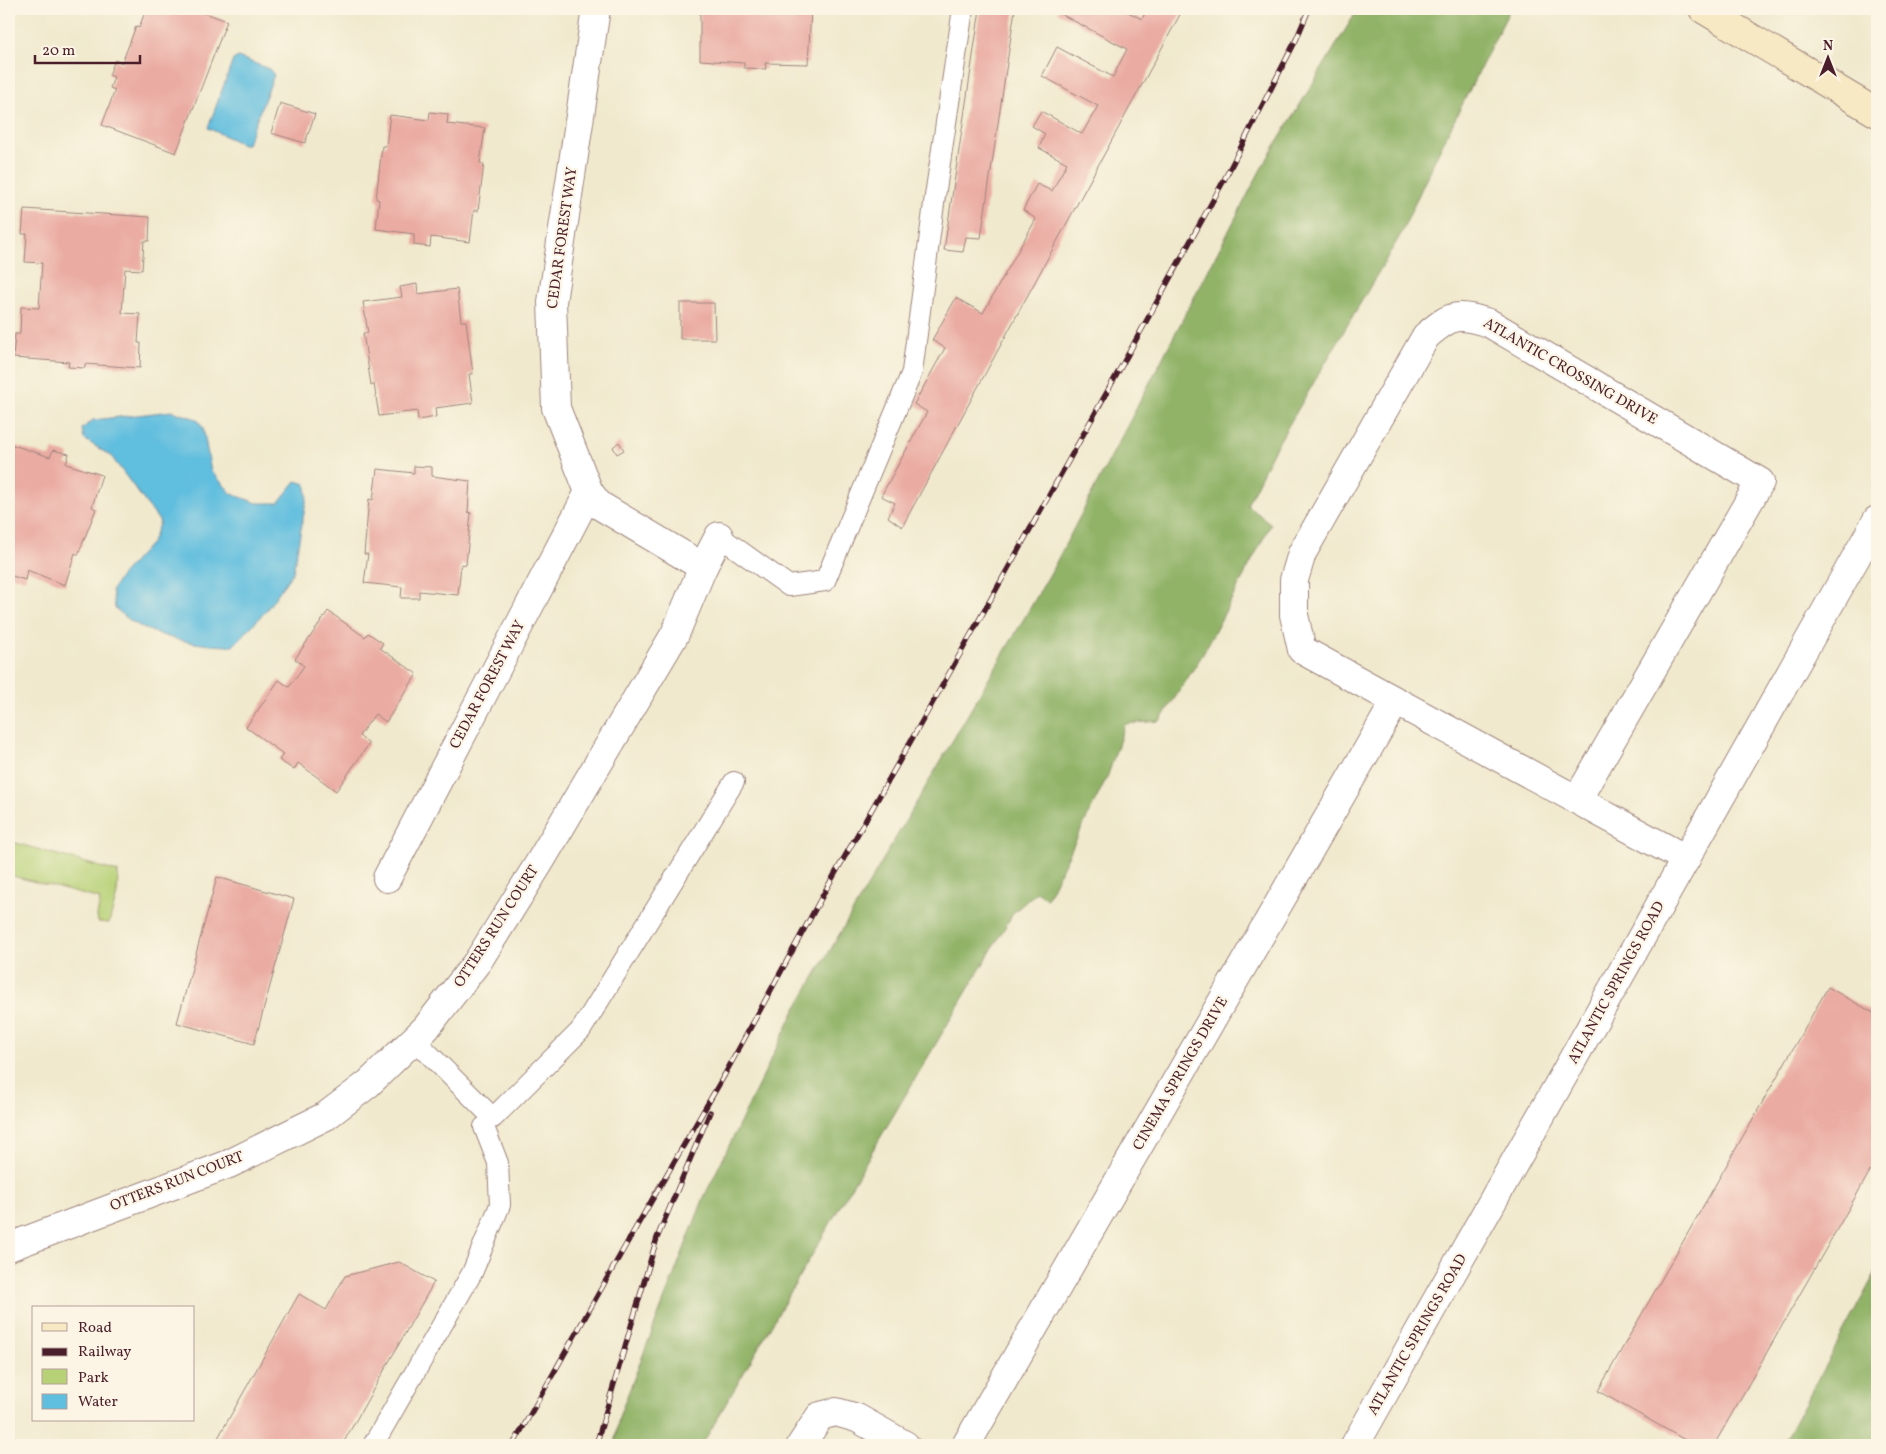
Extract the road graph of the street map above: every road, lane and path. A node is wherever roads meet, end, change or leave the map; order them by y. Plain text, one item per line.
1 (596, 9) edge
2 (963, 9) edge
3 (1703, 9) edge
4 (1877, 113) edge
5 (589, 492) junction
6 (1877, 520) edge
7 (719, 536) joint
8 (703, 568) junction
9 (1395, 702) junction
10 (734, 782) dead end
11 (1577, 800) junction
12 (1686, 859) junction
13 (387, 878) dead end
14 (414, 1039) junction
15 (484, 1127) dead end
16 (9, 1247) edge
17 (373, 1445) edge
18 (801, 1445) edge
19 (906, 1445) edge
20 (966, 1445) edge
21 (1355, 1445) edge

1 - 5 street, CEDAR FOREST WAY
2 - 7 lane
3 - 4 main road
5 - 8 street, CEDAR FOREST WAY
5 - 13 street, CEDAR FOREST WAY
6 - 12 street, ATLANTIC SPRINGS ROAD
7 - 8 street, OTTERS RUN COURT
8 - 14 street, OTTERS RUN COURT
9 - 11 street, ATLANTIC CROSSING DRIVE
9 - 11 street, ATLANTIC CROSSING DRIVE
9 - 20 street, CINEMA SPRINGS DRIVE
10 - 14 lane
11 - 12 street, ATLANTIC CROSSING DRIVE
12 - 21 street, ATLANTIC SPRINGS ROAD
14 - 16 street, OTTERS RUN COURT
15 - 17 lane
18 - 19 street

